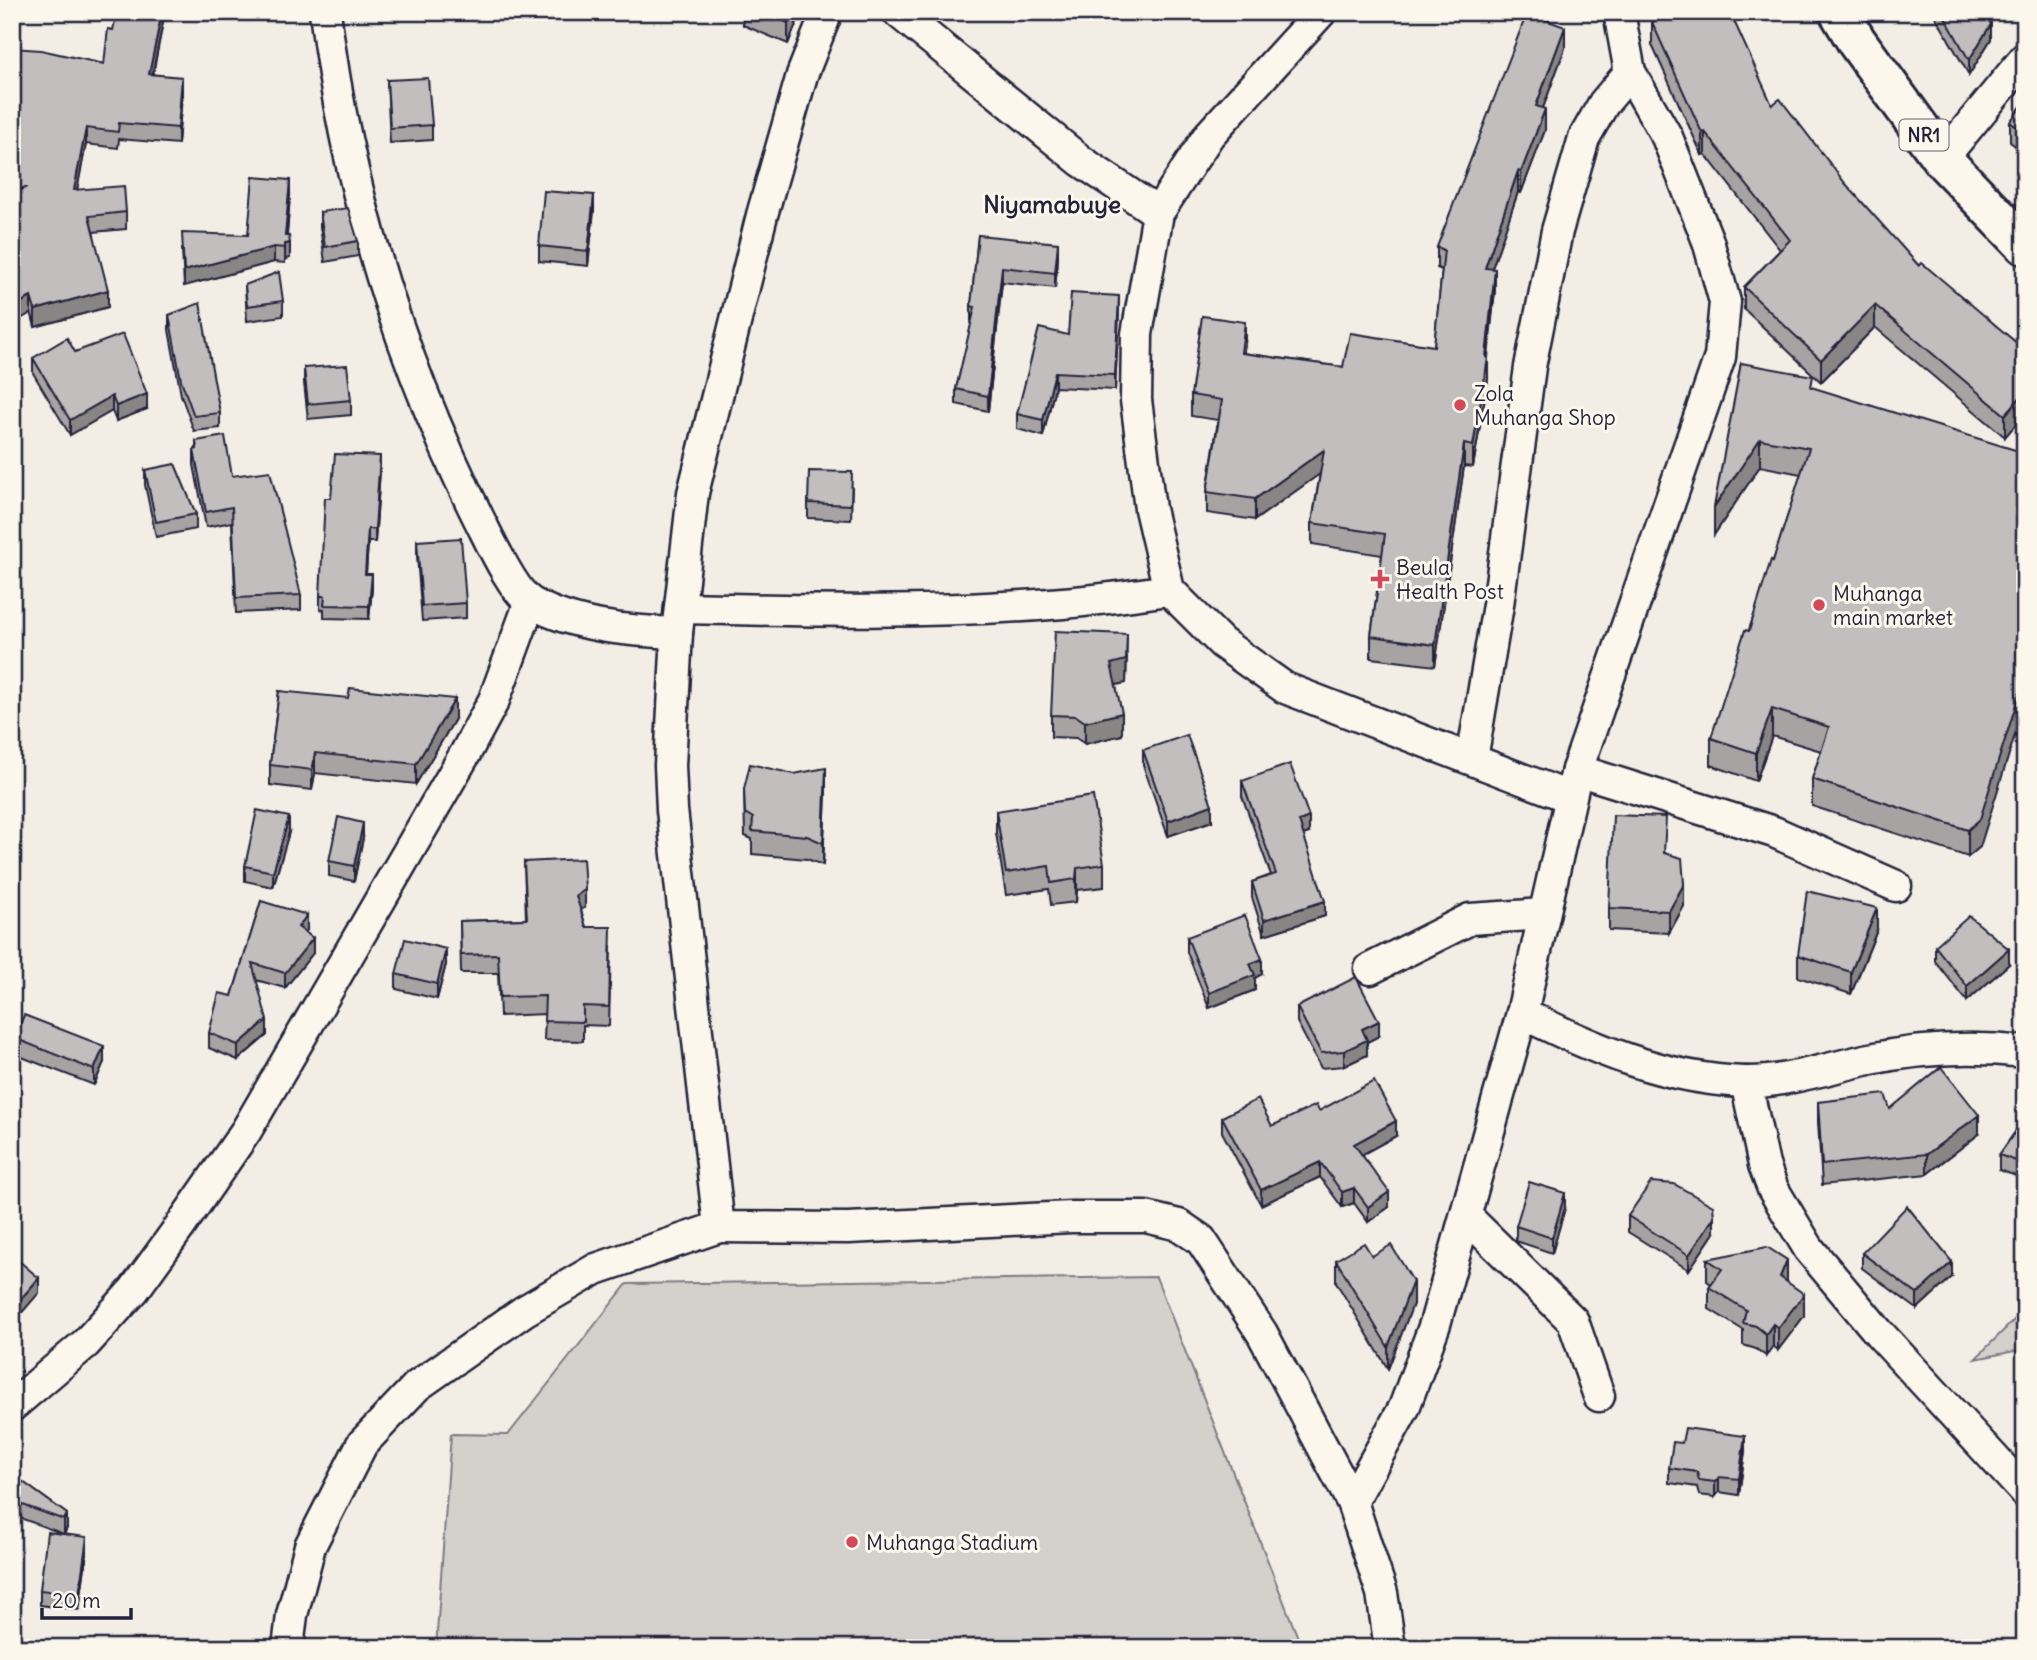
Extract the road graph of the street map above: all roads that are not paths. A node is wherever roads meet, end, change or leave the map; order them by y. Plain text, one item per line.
1 (326, 12) edge
2 (827, 12) edge
3 (898, 12) edge
4 (1321, 12) edge
5 (1619, 12) edge
6 (1839, 12) edge
7 (2025, 58) edge
8 (1630, 72) junction
9 (1942, 159) junction
10 (1158, 213) junction
11 (2025, 245) edge
12 (1169, 590) junction
13 (530, 602) junction
14 (678, 620) junction
15 (1472, 759) junction
16 (1573, 783) junction
17 (1896, 886) dead end
18 (1544, 914) junction
19 (1370, 969) dead end
20 (1522, 1013) junction
21 (2025, 1052) edge
22 (1746, 1082) junction
23 (1466, 1216) junction
24 (719, 1227) junction
25 (1599, 1396) dead end
26 (12, 1406) edge
27 (2025, 1492) edge
28 (1352, 1502) junction
29 (288, 1648) edge
30 (1390, 1648) edge

1 - 13 street
2 - 14 street
3 - 10 street
4 - 10 street
5 - 8 street
6 - 9 highway, NR1
7 - 9 street
8 - 15 street
8 - 16 street
9 - 11 highway, NR1
10 - 12 street
12 - 14 street
12 - 15 street
13 - 14 street
13 - 26 street
14 - 24 street
15 - 16 street
16 - 17 street
16 - 18 street
18 - 19 street
18 - 20 street
20 - 22 street
20 - 23 street
21 - 22 street
22 - 27 street
23 - 25 street
23 - 28 street
24 - 28 street
24 - 29 street
28 - 30 street

